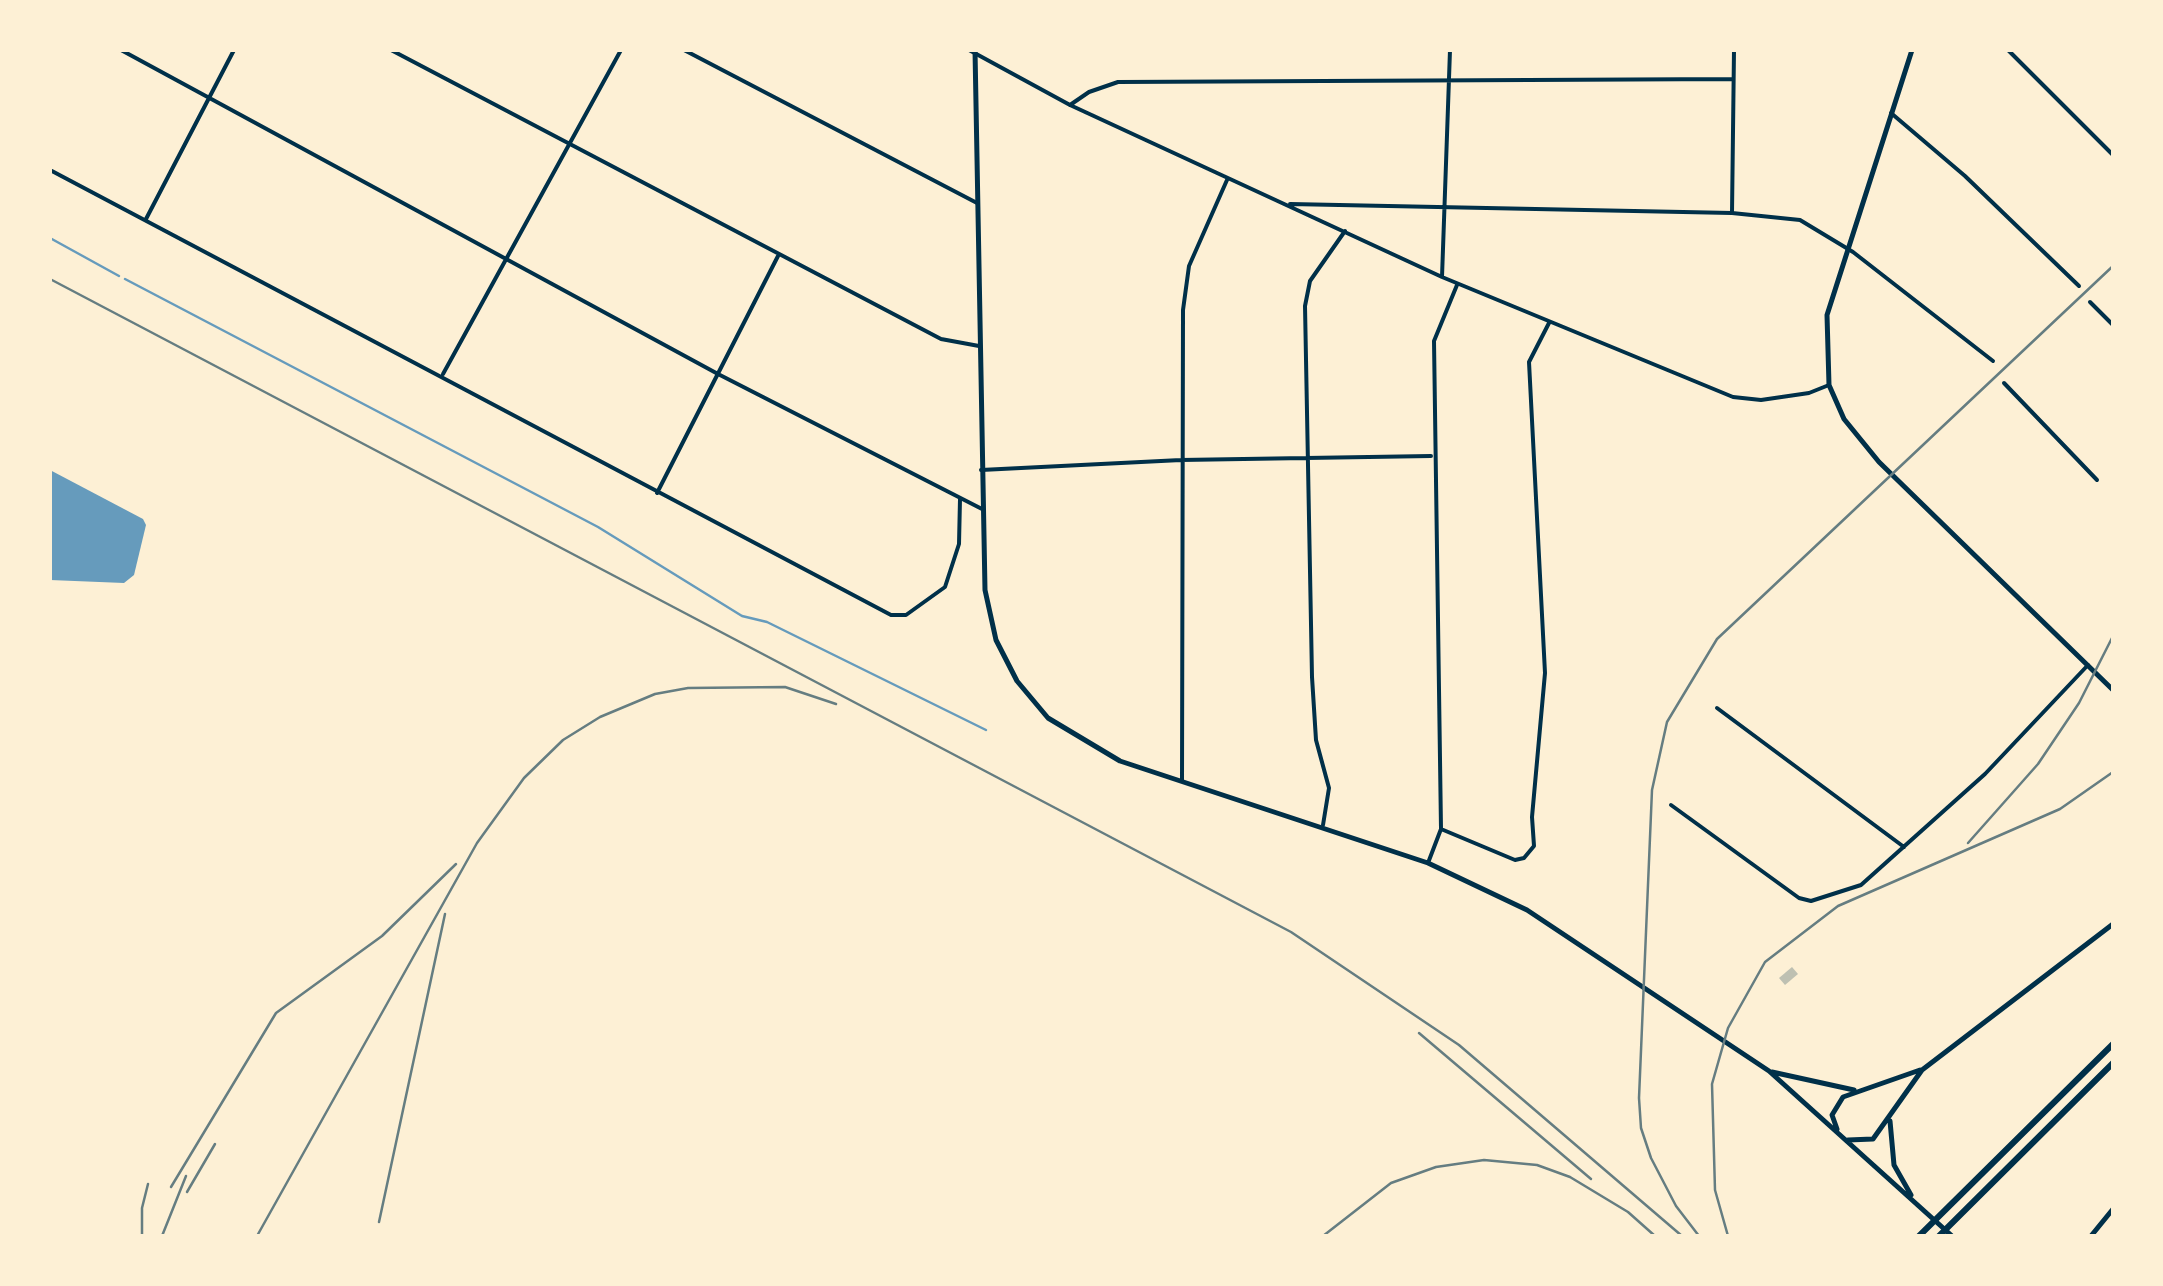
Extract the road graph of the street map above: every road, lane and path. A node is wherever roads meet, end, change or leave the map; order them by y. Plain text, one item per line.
1 (121, 50) edge
2 (234, 50) edge
3 (391, 50) edge
4 (621, 50) edge
5 (684, 50) edge
6 (1450, 50) edge
7 (1734, 50) edge
8 (1912, 50) edge
9 (2008, 50) edge
10 (973, 51) edge
11 (1734, 79) junction
12 (1450, 80) junction
13 (210, 98) junction
14 (1070, 105) junction
15 (1891, 113) junction
16 (569, 144) junction
17 (2113, 155) edge
18 (50, 170) edge
19 (1227, 178) junction
20 (977, 203) junction
21 (1285, 204) junction
22 (1447, 206) junction
23 (1732, 213) junction
24 (146, 219) junction
25 (1344, 230) junction
26 (1846, 247) junction
27 (778, 255) junction
28 (508, 262) junction
29 (1442, 276) junction
30 (1458, 283) junction
31 (2079, 286) dead end
32 (2090, 302) dead end
33 (1548, 323) junction
34 (2113, 325) edge
35 (979, 346) junction
36 (1993, 361) dead end
37 (718, 374) junction
38 (442, 375) junction
39 (2004, 382) dead end
40 (1830, 385) junction
41 (1433, 456) junction
42 (1309, 458) junction
43 (1182, 460) junction
44 (981, 470) junction
45 (2097, 480) dead end
46 (657, 493) junction
47 (960, 500) junction
48 (982, 509) junction
49 (2088, 664) junction
50 (2113, 690) edge
51 (1718, 708) dead end
52 (1182, 782) junction
53 (1670, 805) dead end
54 (1323, 825) junction
55 (1441, 829) junction
56 (1904, 847) junction
57 (1428, 863) junction
58 (2113, 924) edge
59 (2113, 1044) edge
60 (2113, 1064) edge
61 (1922, 1070) junction
62 (1769, 1071) junction
63 (1857, 1090) junction
64 (1892, 1112) junction
65 (1842, 1137) junction
66 (1919, 1205) junction
67 (2113, 1209) edge
68 (2093, 1235) edge
69 (1918, 1236) edge
70 (1939, 1236) edge
71 (1952, 1236) edge

1 - 13 street
2 - 13 street
3 - 16 street
4 - 16 street
5 - 20 street
6 - 12 street
7 - 11 street
8 - 15 main road
9 - 17 street
10 - 14 street
10 - 20 main road
11 - 12 street
11 - 23 street
12 - 14 street
12 - 22 street
13 - 24 street
13 - 28 street
14 - 19 street
15 - 26 main road
15 - 31 street
16 - 27 street
16 - 28 street
18 - 24 street
19 - 21 street
19 - 43 street
20 - 35 main road
21 - 22 street
21 - 25 street
22 - 23 street
22 - 29 street
23 - 26 street
24 - 38 street
25 - 29 street
25 - 42 street
26 - 36 street
26 - 40 main road
27 - 35 street
27 - 37 street
28 - 37 street
28 - 38 street
29 - 30 street
30 - 33 street
30 - 41 street
32 - 34 street
33 - 40 street
33 - 55 street
35 - 44 main road
37 - 46 street
37 - 47 street
38 - 46 street
39 - 45 street
40 - 49 main road
41 - 42 street
41 - 55 street
42 - 43 street
42 - 54 street
43 - 44 street
43 - 52 street
44 - 48 main road
46 - 47 street
47 - 48 street
48 - 52 main road
49 - 50 main road
49 - 56 street
51 - 56 street
52 - 54 main road
53 - 56 street
54 - 57 main road
55 - 57 street
57 - 62 main road
58 - 61 main road
59 - 69 main road
60 - 70 main road
61 - 63 main road
61 - 64 main road
62 - 63 main road
62 - 65 main road
63 - 65 main road
64 - 65 main road
64 - 66 main road
65 - 66 main road
66 - 71 main road
67 - 68 main road

